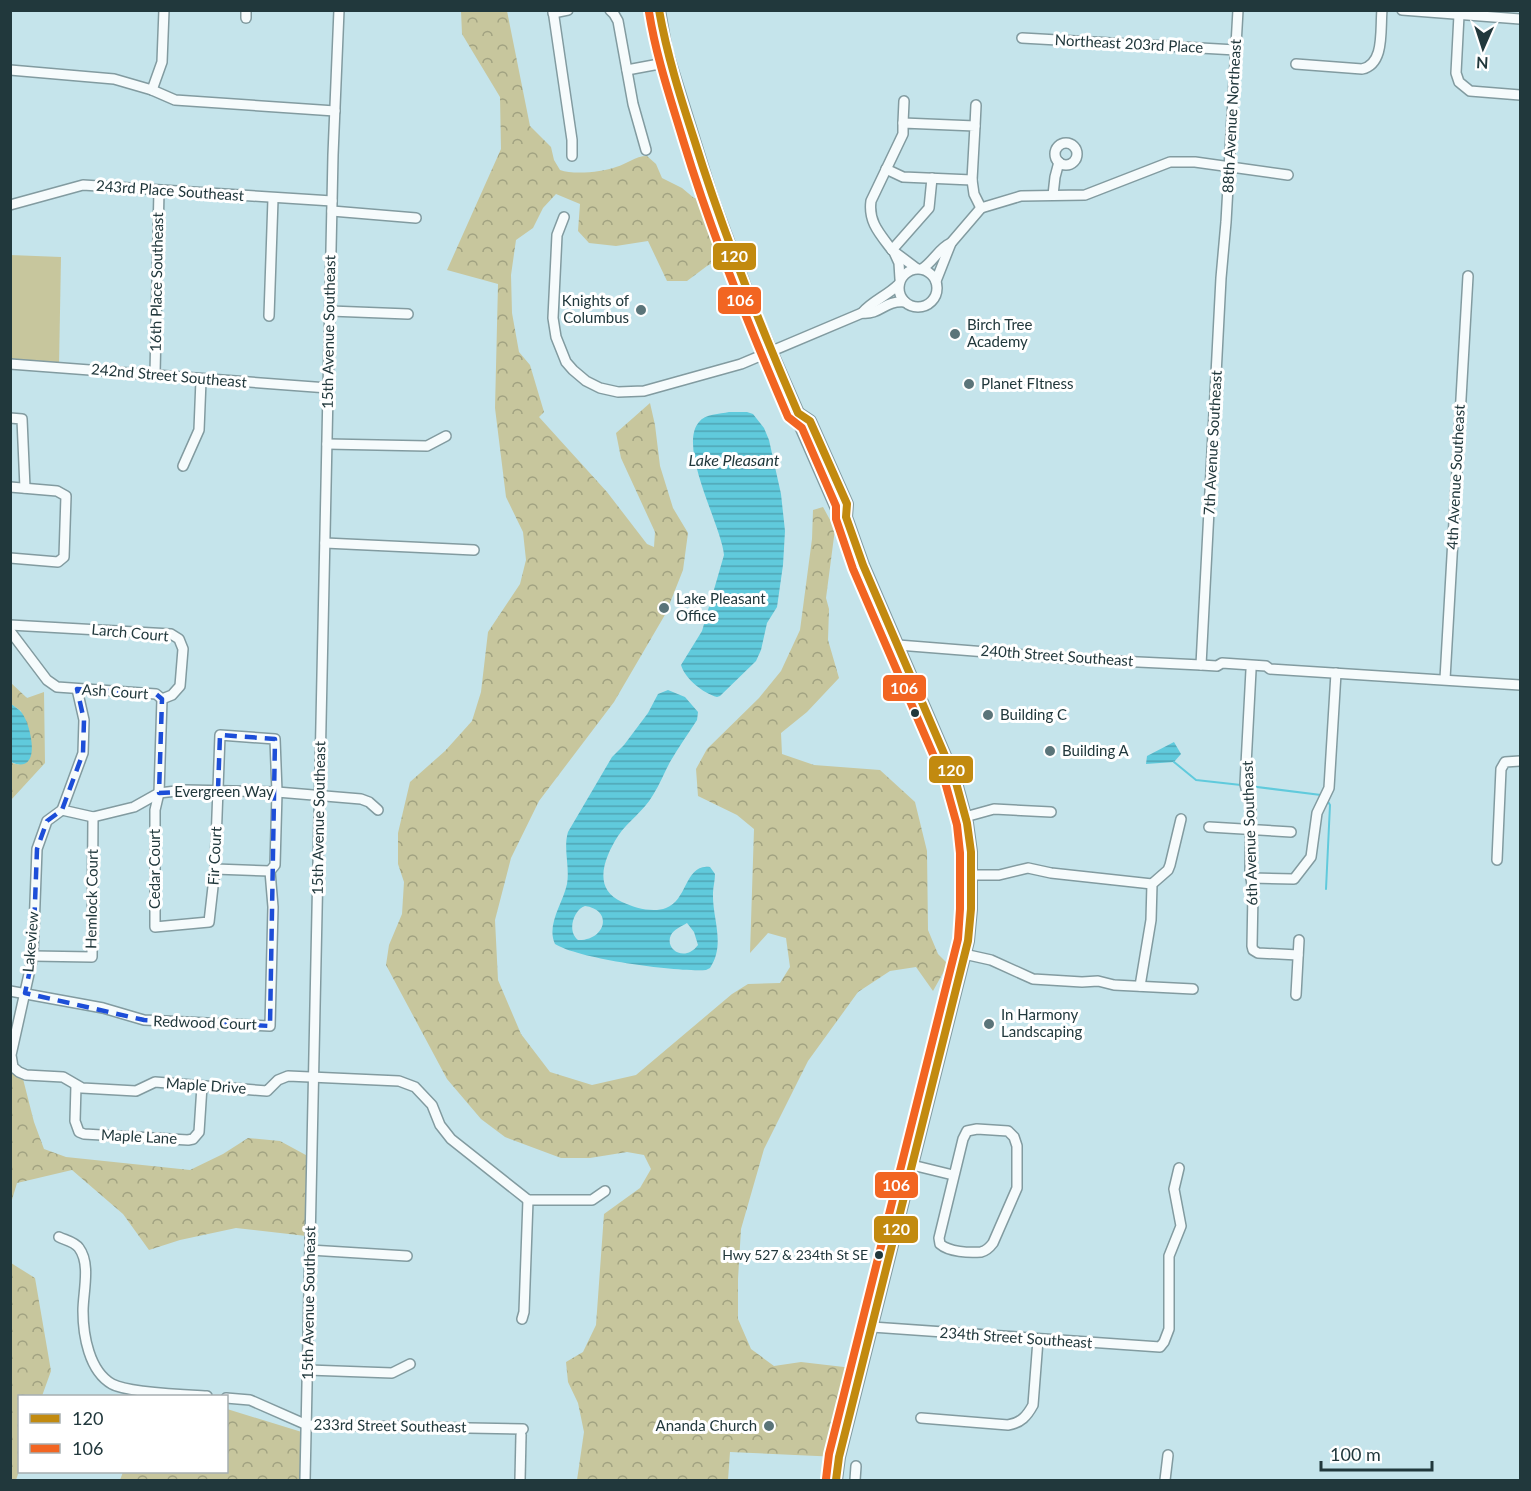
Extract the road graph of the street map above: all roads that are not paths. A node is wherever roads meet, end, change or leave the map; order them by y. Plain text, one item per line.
1 (164, 10) edge
2 (339, 10) edge
3 (568, 10) edge
4 (659, 10) edge
5 (1238, 10) edge
6 (1382, 10) edge
7 (1402, 10) edge
8 (553, 12) edge
9 (612, 12) edge
10 (1473, 13) edge
11 (1460, 15) junction
12 (1521, 19) edge
13 (1022, 38) dead end
14 (1236, 50) junction
15 (670, 62) junction
16 (1296, 64) dead end
17 (10, 70) edge
18 (627, 70) junction
19 (152, 90) junction
20 (1521, 94) edge
21 (904, 101) dead end
22 (976, 105) dead end
23 (335, 111) junction
24 (903, 123) junction
25 (975, 126) junction
26 (643, 138) junction
27 (632, 141) dead end
28 (646, 150) dead end
29 (572, 156) dead end
30 (1059, 162) dead end
31 (1229, 166) junction
32 (886, 169) junction
33 (1288, 175) dead end
34 (932, 178) junction
35 (972, 180) junction
36 (159, 190) junction
37 (1053, 195) junction
38 (273, 199) junction
39 (10, 205) edge
40 (332, 206) junction
41 (981, 208) junction
42 (416, 218) dead end
43 (564, 218) dead end
44 (1226, 222) joint
45 (951, 243) junction
46 (893, 251) junction
47 (919, 268) junction
48 (1468, 276) dead end
49 (936, 281) junction
50 (900, 282) junction
51 (904, 302) junction
52 (330, 311) junction
53 (862, 313) junction
54 (408, 314) dead end
55 (269, 316) dead end
56 (772, 352) junction
57 (10, 364) edge
58 (155, 374) junction
59 (201, 380) junction
60 (328, 388) junction
61 (10, 418) edge
62 (446, 436) dead end
63 (327, 444) junction
64 (183, 466) dead end
65 (10, 487) edge
66 (25, 488) junction
67 (325, 543) junction
68 (474, 550) dead end
69 (10, 558) edge
70 (10, 624) edge
71 (10, 631) edge
72 (898, 645) junction
73 (1201, 665) junction
74 (1217, 666) junction
75 (1270, 669) junction
76 (1251, 670) junction
77 (1336, 673) junction
78 (1445, 679) junction
79 (1521, 685) edge
80 (77, 689) junction
81 (162, 699) junction
82 (1521, 760) edge
83 (218, 790) junction
84 (277, 792) junction
85 (159, 793) junction
86 (320, 796) junction
87 (63, 810) junction
88 (378, 810) dead end
89 (1051, 812) dead end
90 (93, 817) junction
91 (965, 817) junction
92 (1181, 819) dead end
93 (1209, 827) dead end
94 (1251, 829) junction
95 (1290, 832) dead end
96 (1497, 860) dead end
97 (215, 869) junction
98 (270, 872) junction
99 (972, 875) junction
100 (1251, 878) junction
101 (1152, 884) junction
102 (209, 922) joint
103 (1299, 940) dead end
104 (964, 954) junction
105 (1298, 955) junction
106 (33, 956) junction
107 (1140, 986) junction
108 (1193, 989) dead end
109 (10, 991) edge
110 (25, 993) junction
111 (1296, 995) dead end
112 (26, 1074) joint
113 (314, 1077) junction
114 (76, 1084) junction
115 (201, 1086) junction
116 (912, 1165) junction
117 (1179, 1168) dead end
118 (953, 1176) junction
119 (605, 1191) dead end
120 (528, 1200) junction
121 (59, 1237) dead end
122 (310, 1250) junction
123 (407, 1256) dead end
124 (522, 1319) dead end
125 (872, 1327) junction
126 (1038, 1340) junction
127 (410, 1364) dead end
128 (308, 1370) junction
129 (196, 1395) edge
130 (228, 1398) edge
131 (921, 1418) dead end
132 (307, 1425) junction
133 (1168, 1455) dead end
134 (856, 1466) dead end
135 (305, 1480) edge
136 (520, 1480) edge
137 (836, 1480) edge
138 (855, 1480) edge
139 (1165, 1480) edge

1 - 19 street
2 - 23 street, 15th Avenue Southeast
3 - 8 street
4 - 15 main road
5 - 14 street, 88th Avenue Northeast
6 - 16 street
7 - 11 street
8 - 29 street
9 - 18 street
10 - 11 street
10 - 12 street
11 - 20 street
13 - 14 street, Northeast 203rd Place
14 - 31 street, 88th Avenue Northeast
15 - 18 street
15 - 56 main road
17 - 19 street
18 - 26 street
19 - 23 street
21 - 24 street
22 - 25 street
23 - 40 street, 15th Avenue Southeast
24 - 25 street
24 - 32 street
25 - 35 street
26 - 27 street
26 - 28 street
30 - 37 street
31 - 33 street
31 - 37 street
31 - 44 street, 88th Avenue Northeast
32 - 34 street
32 - 46 street
34 - 35 street
34 - 46 street
35 - 41 street
36 - 38 street, 243rd Place Southeast
36 - 39 street, 243rd Place Southeast
36 - 58 street, 16th Place Southeast
37 - 41 street
38 - 40 street, 243rd Place Southeast
38 - 55 street
40 - 42 street, 243rd Place Southeast
40 - 52 street, 15th Avenue Southeast
41 - 45 street
43 - 56 street
44 - 73 street, 7th Avenue Southeast
45 - 47 street
45 - 49 street
46 - 47 street
46 - 50 street
47 - 49 street
47 - 50 street
48 - 78 street, 4th Avenue Southeast
49 - 51 street
50 - 51 street
50 - 53 street
51 - 53 street
52 - 54 street
52 - 60 street, 15th Avenue Southeast
53 - 56 street
56 - 72 main road
57 - 58 street, 242nd Street Southeast
58 - 59 street, 242nd Street Southeast
59 - 60 street, 242nd Street Southeast
59 - 64 street
60 - 63 street, 15th Avenue Southeast
61 - 66 street
62 - 63 street
63 - 67 street, 15th Avenue Southeast
65 - 66 street
66 - 69 street
67 - 68 street
67 - 86 street, 15th Avenue Southeast
70 - 81 street, Larch Court
71 - 80 street, Ash Court
72 - 73 street, 240th Street Southeast
72 - 91 main road
73 - 74 street, 240th Street Southeast
74 - 75 street, 240th Street Southeast
74 - 76 street, 240th Street Southeast
75 - 76 street, 240th Street Southeast
75 - 77 street, 240th Street Southeast
76 - 94 street, 6th Avenue Southeast
77 - 78 street, 240th Street Southeast
77 - 100 street
78 - 79 street, 240th Street Southeast
80 - 81 street, Ash Court
80 - 87 street
81 - 85 street, Ash Court
82 - 96 street
83 - 84 street, Evergreen Way
83 - 84 street, Fir Court
83 - 85 street, Evergreen Way
83 - 97 street, Fir Court
84 - 86 street, Evergreen Way
84 - 98 street
85 - 90 street, Evergreen Way
85 - 102 street, Cedar Court
86 - 88 street, Evergreen Way
86 - 113 street, 15th Avenue Southeast
87 - 90 street, Evergreen Way
87 - 106 street, Lakeview
89 - 91 street
90 - 106 street, Hemlock Court
91 - 99 main road
92 - 101 street
93 - 94 street
94 - 95 street
94 - 100 street, 6th Avenue Southeast
97 - 98 street
97 - 102 street, Fir Court
98 - 110 street, Redwood Court
99 - 101 street
99 - 104 main road
100 - 105 street, 6th Avenue Southeast
101 - 107 street
103 - 105 street
104 - 107 street
104 - 116 main road
105 - 111 street
106 - 110 street, Lakeview
107 - 108 street
109 - 110 street
110 - 112 street, Lakeview
112 - 114 street, Maple Drive
113 - 115 street, Maple Drive
113 - 120 street, Maple Drive
113 - 122 street, 15th Avenue Southeast
114 - 115 street, Maple Drive
114 - 115 street, Maple Lane
116 - 118 street
116 - 125 main road
117 - 126 street, 234th Street Southeast
118 - 118 street
119 - 120 street
120 - 124 street
121 - 129 street
122 - 123 street
122 - 128 street, 15th Avenue Southeast
125 - 126 street, 234th Street Southeast
125 - 137 main road
126 - 131 street
127 - 128 street
128 - 132 street, 15th Avenue Southeast
130 - 132 street, 233rd Street Southeast
132 - 135 street, 15th Avenue Southeast
132 - 136 street, 233rd Street Southeast
133 - 139 street
134 - 138 street

